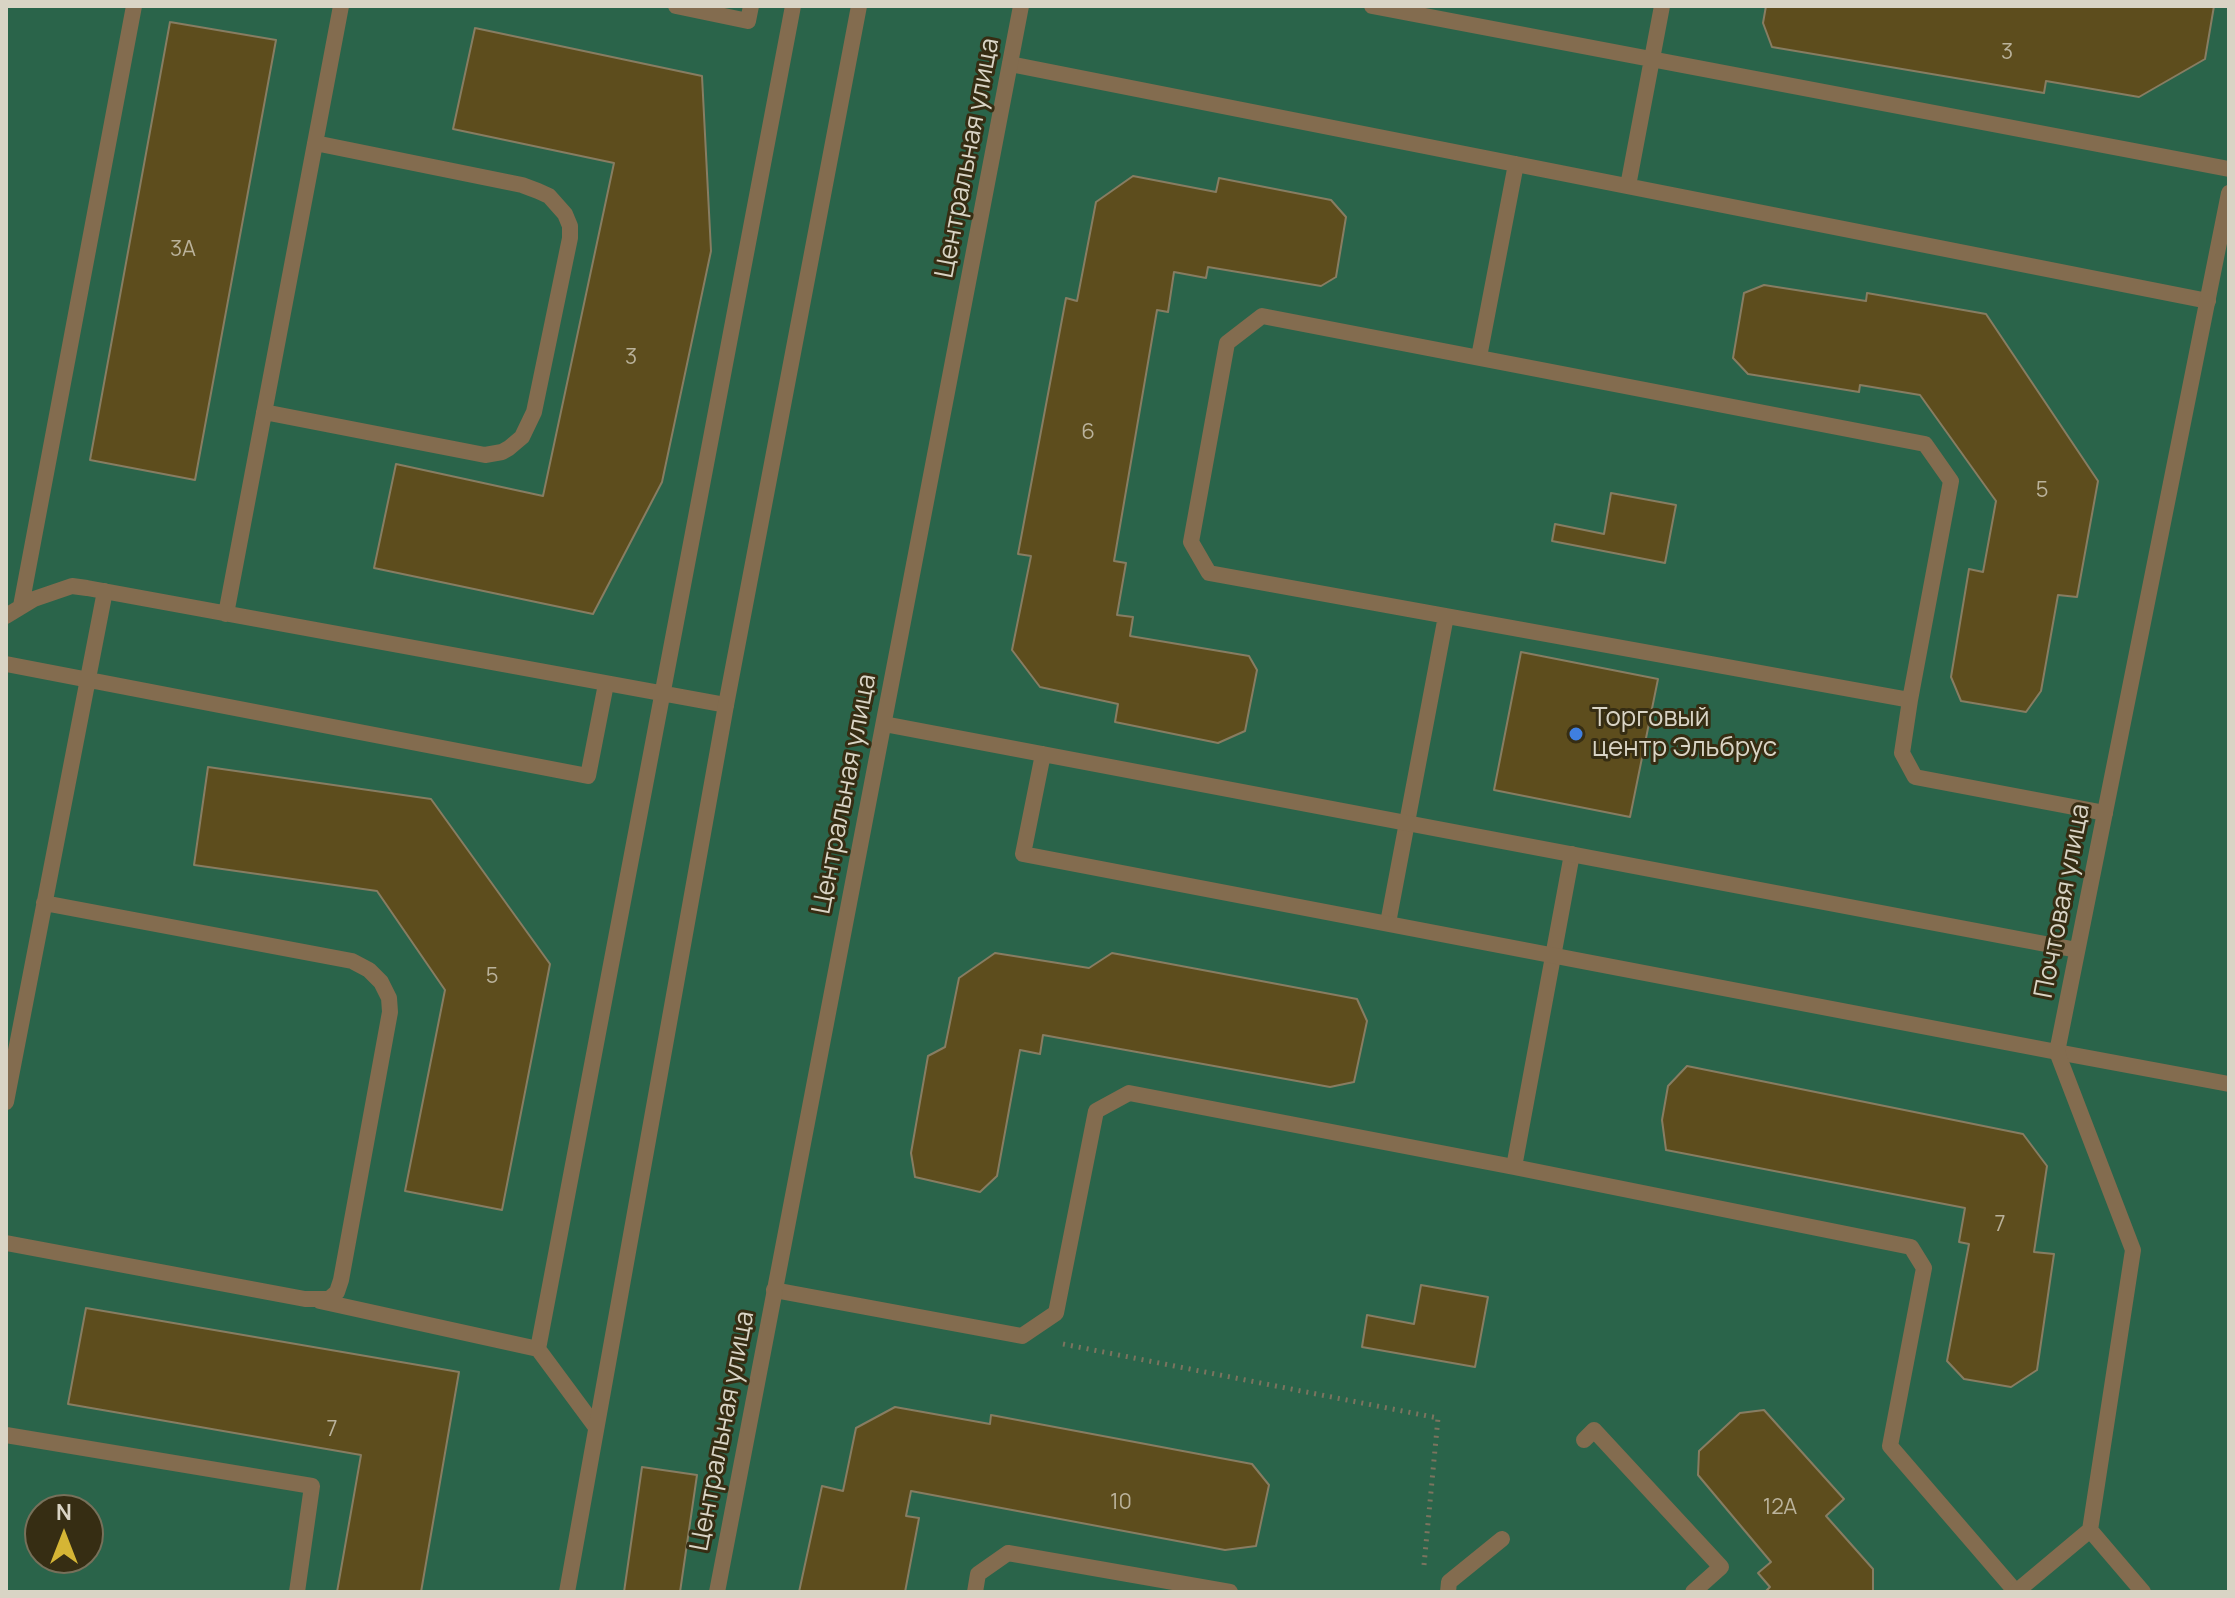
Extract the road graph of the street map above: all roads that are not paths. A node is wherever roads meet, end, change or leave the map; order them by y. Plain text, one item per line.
1 (134, 6) edge
2 (341, 6) edge
3 (676, 6) edge
4 (751, 6) edge
5 (793, 6) edge
6 (859, 6) edge
7 (1021, 6) edge
8 (1372, 6) edge
9 (1662, 6) edge
10 (1652, 61) junction
11 (1010, 64) junction
12 (315, 143) junction
13 (1516, 164) junction
14 (2229, 169) edge
15 (1628, 186) junction
16 (2229, 193) edge
17 (2208, 301) junction
18 (1479, 357) junction
19 (264, 412) junction
20 (105, 591) junction
21 (21, 606) junction
22 (226, 614) junction
23 (6, 616) edge
24 (1446, 616) junction
25 (6, 664) edge
26 (88, 680) junction
27 (606, 684) junction
28 (663, 695) junction
29 (1910, 700) junction
30 (726, 705) junction
31 (884, 724) junction
32 (1043, 754) junction
33 (2105, 813) junction
34 (1408, 823) junction
35 (1572, 854) junction
36 (44, 903) junction
37 (1388, 923) junction
38 (2077, 950) junction
39 (1553, 955) junction
40 (2057, 1052) junction
41 (2229, 1084) edge
42 (6, 1102) edge
43 (1514, 1167) junction
44 (6, 1243) edge
45 (774, 1290) junction
46 (318, 1301) junction
47 (538, 1349) junction
48 (595, 1426) junction
49 (6, 1435) edge
50 (1584, 1440) dead end
51 (2090, 1530) junction
52 (1502, 1539) dead end
53 (297, 1592) edge
54 (567, 1592) edge
55 (717, 1592) edge
56 (975, 1592) edge
57 (1230, 1592) edge
58 (1448, 1592) edge
59 (1693, 1592) edge
60 (2016, 1592) edge
61 (2143, 1592) edge

1 - 21 street
2 - 12 street
3 - 4 street
5 - 28 street
6 - 30 street
7 - 11 street, Центральная улица
8 - 10 street
9 - 10 street
10 - 14 street
10 - 15 street
11 - 13 street
11 - 31 street, Центральная улица
12 - 19 street
12 - 19 street
13 - 15 street
13 - 18 street
15 - 17 street
16 - 17 street, Почтовая улица
17 - 33 street, Почтовая улица
18 - 24 street
18 - 29 street
19 - 22 street
20 - 21 street
20 - 22 street
20 - 26 street
21 - 23 street
22 - 27 street
24 - 29 street
24 - 34 street
25 - 26 street
26 - 27 street
26 - 36 street
27 - 28 street
28 - 30 street
28 - 47 street
29 - 33 street
30 - 48 street
31 - 32 street
31 - 45 street, Центральная улица
32 - 34 street
32 - 37 street
33 - 38 street, Почтовая улица
34 - 35 street
34 - 37 street
35 - 38 street
35 - 39 street
36 - 42 street
36 - 46 street
37 - 39 street
38 - 40 street, Почтовая улица
39 - 40 street
39 - 43 street
40 - 41 street
40 - 51 street
43 - 45 street
43 - 60 street
44 - 46 street
45 - 55 street, Центральная улица
46 - 47 street
47 - 48 street
48 - 54 street
49 - 53 street
50 - 59 street
51 - 60 street
51 - 61 street
52 - 58 street
56 - 57 street

